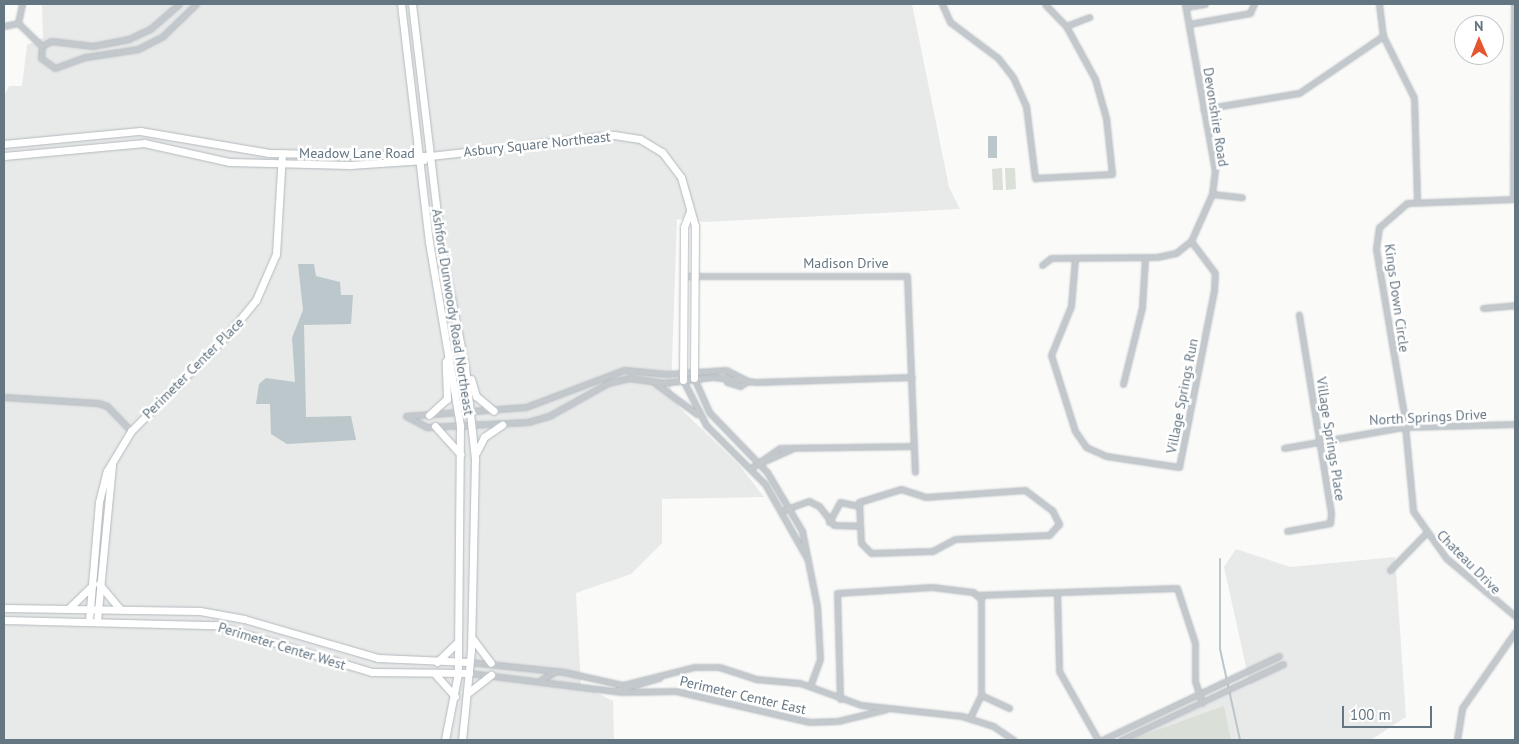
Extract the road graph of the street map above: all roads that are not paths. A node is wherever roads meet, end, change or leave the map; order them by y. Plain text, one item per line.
1 (22, 4) edge
2 (179, 4) edge
3 (196, 4) edge
4 (401, 4) edge
5 (412, 4) edge
6 (942, 4) edge
7 (1045, 4) edge
8 (1205, 4) edge
9 (1254, 4) edge
10 (1379, 4) edge
11 (1514, 4) edge
12 (1185, 5) edge
13 (1088, 17) dead end
14 (18, 24) junction
15 (1188, 24) junction
16 (4, 26) edge
17 (1066, 26) junction
18 (1383, 36) junction
19 (42, 46) junction
20 (1203, 109) junction
21 (4, 144) edge
22 (419, 152) junction
23 (282, 153) junction
24 (4, 156) edge
25 (430, 156) junction
26 (421, 163) junction
27 (281, 164) junction
28 (1212, 194) junction
29 (1242, 197) dead end
30 (1514, 199) edge
31 (1418, 201) junction
32 (690, 212) junction
33 (1191, 241) junction
34 (1076, 258) junction
35 (1145, 258) junction
36 (1042, 265) dead end
37 (696, 275) junction
38 (684, 276) junction
39 (1515, 305) edge
40 (1483, 308) dead end
41 (452, 311) junction
42 (1299, 315) dead end
43 (450, 354) junction
44 (693, 375) junction
45 (683, 377) junction
46 (912, 377) junction
47 (651, 381) junction
48 (748, 381) junction
49 (1123, 384) dead end
50 (4, 397) edge
51 (494, 411) junction
52 (459, 413) junction
53 (471, 413) junction
54 (429, 416) junction
55 (699, 416) junction
56 (1515, 424) edge
57 (502, 425) junction
58 (435, 426) junction
59 (460, 426) junction
60 (471, 426) junction
61 (1403, 427) junction
62 (131, 431) junction
63 (1321, 439) junction
64 (914, 446) junction
65 (1284, 448) dead end
66 (460, 454) junction
67 (475, 458) junction
68 (758, 462) junction
69 (751, 468) junction
70 (915, 472) dead end
71 (859, 506) junction
72 (789, 507) junction
73 (782, 511) junction
74 (829, 522) junction
75 (858, 526) junction
76 (1287, 531) dead end
77 (1425, 534) junction
78 (808, 562) junction
79 (1390, 570) dead end
80 (96, 585) junction
81 (1057, 592) junction
82 (976, 595) junction
83 (4, 608) edge
84 (68, 609) junction
85 (94, 609) junction
86 (120, 609) junction
87 (1515, 616) edge
88 (4, 620) edge
89 (89, 621) junction
90 (97, 621) junction
91 (1515, 632) edge
92 (471, 636) junction
93 (458, 643) junction
94 (323, 644) junction
95 (1280, 656) dead end
96 (319, 657) junction
97 (437, 662) junction
98 (458, 662) junction
99 (469, 662) junction
100 (491, 663) junction
101 (1283, 664) dead end
102 (556, 671) junction
103 (458, 673) junction
104 (469, 673) junction
105 (433, 674) junction
106 (491, 675) junction
107 (659, 678) junction
108 (531, 681) junction
109 (810, 686) junction
110 (609, 690) junction
111 (469, 692) junction
112 (1198, 694) junction
113 (981, 695) junction
114 (455, 696) junction
115 (840, 699) junction
116 (1202, 703) junction
117 (892, 708) junction
118 (1009, 708) dead end
119 (970, 718) junction
120 (444, 740) edge
121 (462, 740) edge
122 (1014, 740) edge
123 (1098, 740) edge
124 (1102, 740) edge
125 (1121, 740) edge
126 (1457, 740) edge

1 - 14 street
2 - 19 street
3 - 19 street
4 - 22 main road, Ashford Dunwoody Road Northeast
5 - 25 main road, Ashford Dunwoody Road Northeast
6 - 17 street
7 - 17 street
8 - 12 street
9 - 15 street
10 - 18 street
11 - 30 street
12 - 15 street, Devonshire Road
13 - 17 street
14 - 16 street
14 - 19 street
15 - 20 street, Devonshire Road
18 - 20 street
18 - 31 street
20 - 28 street, Devonshire Road
21 - 23 main road, Meadow Lane Road
22 - 23 main road, Meadow Lane Road
22 - 25 main road, Meadow Lane Road
22 - 26 main road, Ashford Dunwoody Road Northeast
23 - 27 main road, Perimeter Center Place
24 - 27 main road, Meadow Lane Road
25 - 26 main road, Meadow Lane Road
25 - 32 main road, Asbury Square Northeast
25 - 41 main road, Ashford Dunwoody Road Northeast
26 - 27 main road, Meadow Lane Road
26 - 43 main road, Ashford Dunwoody Road Northeast
27 - 62 main road, Perimeter Center Place
28 - 29 street
28 - 33 street, Devonshire Road
30 - 31 street, Kings Down Circle
31 - 61 street, Kings Down Circle
32 - 37 main road, Asbury Square Northeast
32 - 38 main road, Asbury Square Northeast
33 - 34 street, Village Springs Run
33 - 35 street
34 - 35 street
34 - 36 street
35 - 49 street
37 - 38 street, Madison Drive
37 - 44 main road, Asbury Square Northeast
37 - 46 street, Madison Drive
38 - 45 main road, Asbury Square Northeast
39 - 40 street
41 - 51 main road
41 - 53 main road, Ashford Dunwoody Road Northeast
42 - 63 street, Village Springs Place
43 - 52 main road, Ashford Dunwoody Road Northeast
43 - 54 main road
44 - 45 street
44 - 48 street
44 - 48 street
44 - 68 street
45 - 47 street
45 - 51 street
45 - 55 street
46 - 48 street
46 - 64 street, Madison Drive
47 - 55 street
47 - 57 street
50 - 62 street
51 - 53 street
52 - 53 street
52 - 54 street
52 - 59 main road, Ashford Dunwoody Road Northeast
53 - 60 main road, Ashford Dunwoody Road Northeast
54 - 58 street
55 - 69 street
56 - 61 street, North Springs Drive
57 - 60 street
57 - 67 main road
58 - 59 street
58 - 66 main road
59 - 60 street
59 - 66 main road, Ashford Dunwoody Road Northeast
60 - 67 main road, Ashford Dunwoody Road Northeast
61 - 63 street, North Springs Drive
61 - 77 street, Chateau Drive
62 - 80 main road, Perimeter Center Place
63 - 65 street, North Springs Drive
63 - 76 street, Village Springs Place
64 - 68 street
64 - 70 street, Madison Drive
66 - 93 main road, Ashford Dunwoody Road Northeast
67 - 92 main road, Ashford Dunwoody Road Northeast
68 - 69 street
68 - 72 street
69 - 73 street
71 - 74 street
71 - 75 street
71 - 75 street
72 - 73 street
72 - 74 street
72 - 78 street
73 - 78 street
74 - 75 street
77 - 79 street
77 - 87 street, Chateau Drive
78 - 109 street
80 - 84 main road
80 - 85 main road, Perimeter Center Place
80 - 86 main road
81 - 82 street
81 - 112 street
81 - 123 street
82 - 113 street
82 - 115 street
83 - 84 main road, Perimeter Center West
84 - 85 main road, Perimeter Center West
85 - 86 main road, Perimeter Center West
85 - 89 main road
85 - 90 main road, Perimeter Center Place
86 - 94 main road, Perimeter Center West
88 - 89 main road, Perimeter Center West
89 - 90 main road, Perimeter Center West
90 - 96 main road, Perimeter Center West
91 - 126 street
92 - 99 main road, Ashford Dunwoody Road Northeast
92 - 100 main road
93 - 97 main road
93 - 98 main road, Ashford Dunwoody Road Northeast
94 - 96 main road
94 - 97 main road, Perimeter Center West
95 - 112 street
96 - 105 main road, Perimeter Center West
97 - 98 main road, Perimeter Center West
98 - 99 main road, Perimeter Center West
98 - 103 main road, Ashford Dunwoody Road Northeast
99 - 100 street, Perimeter Center East
99 - 104 main road, Ashford Dunwoody Road Northeast
100 - 102 street, Perimeter Center East
101 - 116 street
102 - 107 street, Perimeter Center East
102 - 108 street
103 - 104 main road, Perimeter Center West
103 - 105 main road, Perimeter Center West
103 - 114 main road, Ashford Dunwoody Road Northeast
104 - 106 street, Perimeter Center East
104 - 111 main road, Ashford Dunwoody Road Northeast
105 - 114 main road
106 - 108 street, Perimeter Center East
106 - 111 main road
107 - 109 street, Perimeter Center East
107 - 110 street
108 - 110 street, Perimeter Center East
109 - 115 street, Perimeter Center East
110 - 117 street, Perimeter Center East
111 - 121 main road, Ashford Dunwoody Road Northeast
112 - 116 street
112 - 124 street
113 - 118 street
113 - 119 street
114 - 120 main road, Ashford Dunwoody Road Northeast
115 - 117 street, Perimeter Center East
116 - 125 street
117 - 119 street, Perimeter Center East
119 - 122 street, Perimeter Center East

